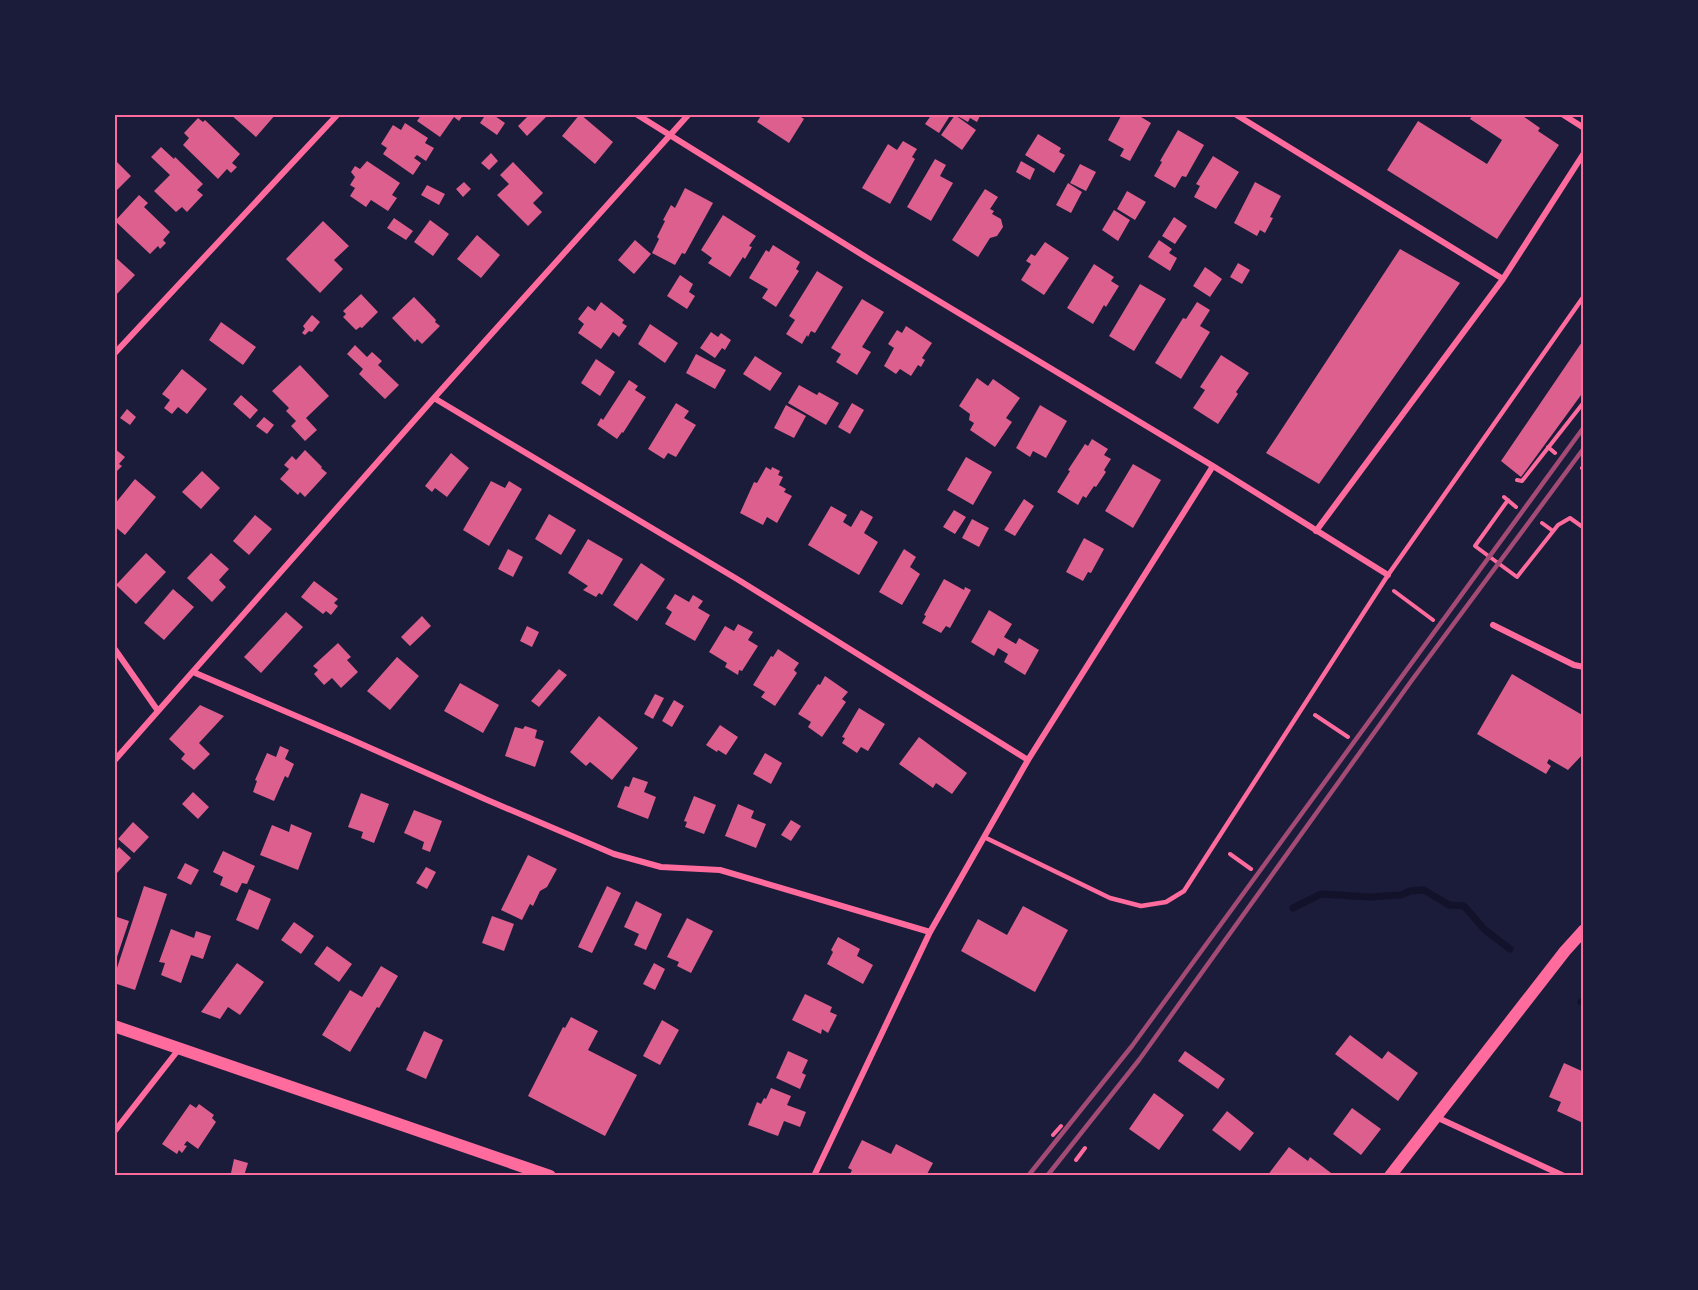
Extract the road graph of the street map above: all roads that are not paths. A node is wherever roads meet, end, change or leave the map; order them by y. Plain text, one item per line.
1 (338, 114) edge
2 (636, 114) edge
3 (689, 114) edge
4 (1235, 114) edge
5 (1562, 114) edge
6 (1584, 128) edge
7 (669, 135) junction
8 (1584, 153) edge
9 (1503, 279) junction
10 (1584, 296) edge
11 (114, 354) edge
12 (434, 398) junction
13 (1213, 466) junction
14 (1316, 531) junction
15 (1388, 575) junction
16 (1493, 625) dead end
17 (114, 648) edge
18 (1584, 667) edge
19 (193, 672) junction
20 (158, 711) junction
21 (1028, 760) junction
22 (114, 761) edge
23 (984, 837) junction
24 (930, 932) junction
25 (1581, 938) edge
26 (114, 1026) edge
27 (179, 1050) junction
28 (1435, 1116) junction
29 (114, 1132) edge
30 (550, 1176) edge
31 (814, 1176) edge
32 (1390, 1176) edge
33 (1564, 1176) edge

1 - 11 street
2 - 7 street
3 - 7 street
4 - 9 street
5 - 6 street
7 - 12 street
7 - 13 street
8 - 9 street
9 - 14 street
10 - 15 lane
12 - 19 street
12 - 21 street
13 - 14 street
13 - 21 street
14 - 15 street
15 - 23 lane
16 - 18 street
17 - 20 street
19 - 20 street
19 - 24 street
20 - 22 street
21 - 23 street
23 - 24 street
24 - 31 street
25 - 28 main road
26 - 27 main road
27 - 29 street
27 - 30 main road
28 - 32 main road
28 - 33 street

